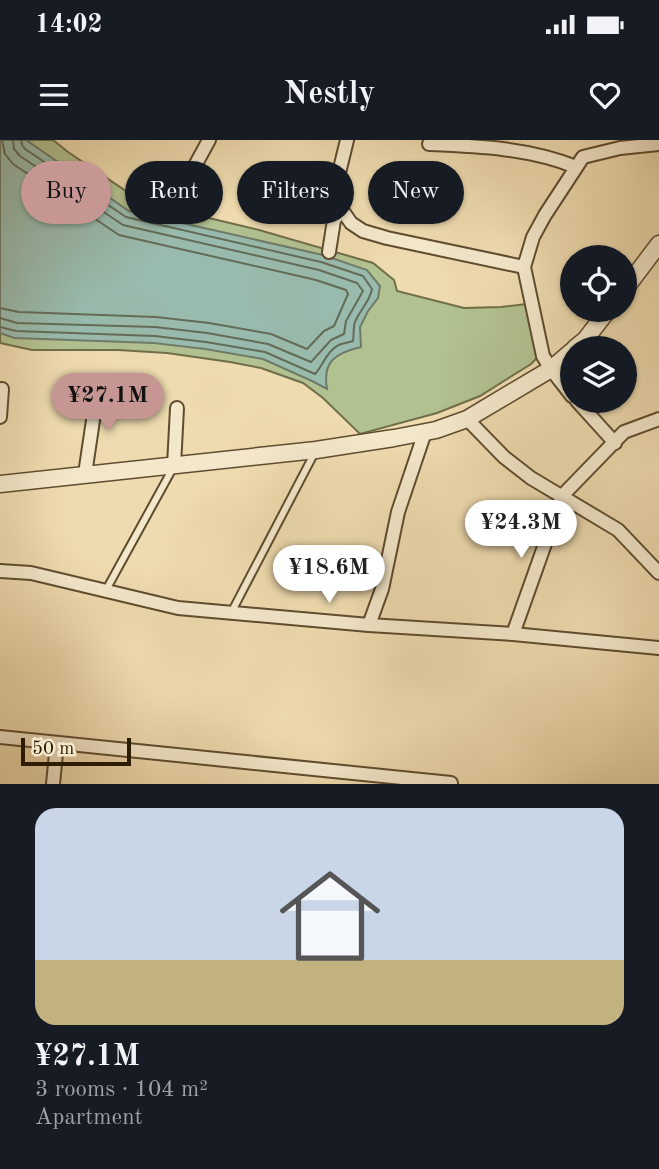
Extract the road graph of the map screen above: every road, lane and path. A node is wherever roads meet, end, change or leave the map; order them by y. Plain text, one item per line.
1 (209, 140) edge
2 (347, 140) edge
3 (429, 144) dead end
4 (659, 144) edge
5 (198, 161) edge
6 (342, 161) edge
7 (576, 167) junction
8 (333, 224) edge
9 (352, 224) edge
10 (659, 244) edge
11 (329, 252) dead end
12 (524, 267) junction
13 (637, 273) edge
14 (599, 322) edge
15 (588, 336) edge
16 (560, 362) edge
17 (551, 369) junction
18 (560, 381) edge
19 (98, 387) dead end
20 (2, 388) dead end
21 (177, 408) dead end
22 (588, 413) edge
23 (0, 417) edge
24 (467, 418) junction
25 (659, 419) edge
26 (425, 432) junction
27 (615, 443) junction
28 (316, 450) junction
29 (174, 466) junction
30 (85, 474) junction
31 (0, 484) edge
32 (562, 496) junction
33 (0, 571) edge
34 (659, 573) edge
35 (106, 591) junction
36 (231, 613) junction
37 (369, 625) junction
38 (513, 634) junction
39 (659, 648) edge
40 (0, 737) edge
41 (57, 743) junction
42 (451, 783) edge
43 (52, 784) edge

1 - 5 street
2 - 6 street
3 - 7 street
4 - 7 street
7 - 12 street
8 - 11 street
9 - 12 street
10 - 13 street
12 - 17 street
14 - 15 street
16 - 17 street
17 - 18 street
17 - 24 street
19 - 30 street
20 - 23 street
21 - 29 street
22 - 27 street
24 - 26 street
24 - 32 street
25 - 27 street
26 - 28 street
26 - 37 street
27 - 32 street
28 - 29 street
28 - 36 lane
29 - 30 street
29 - 35 lane
30 - 31 street
32 - 34 street
32 - 38 street
33 - 35 street
35 - 36 street
36 - 37 street
37 - 38 street
38 - 39 street
40 - 41 street
41 - 42 street
41 - 43 street

